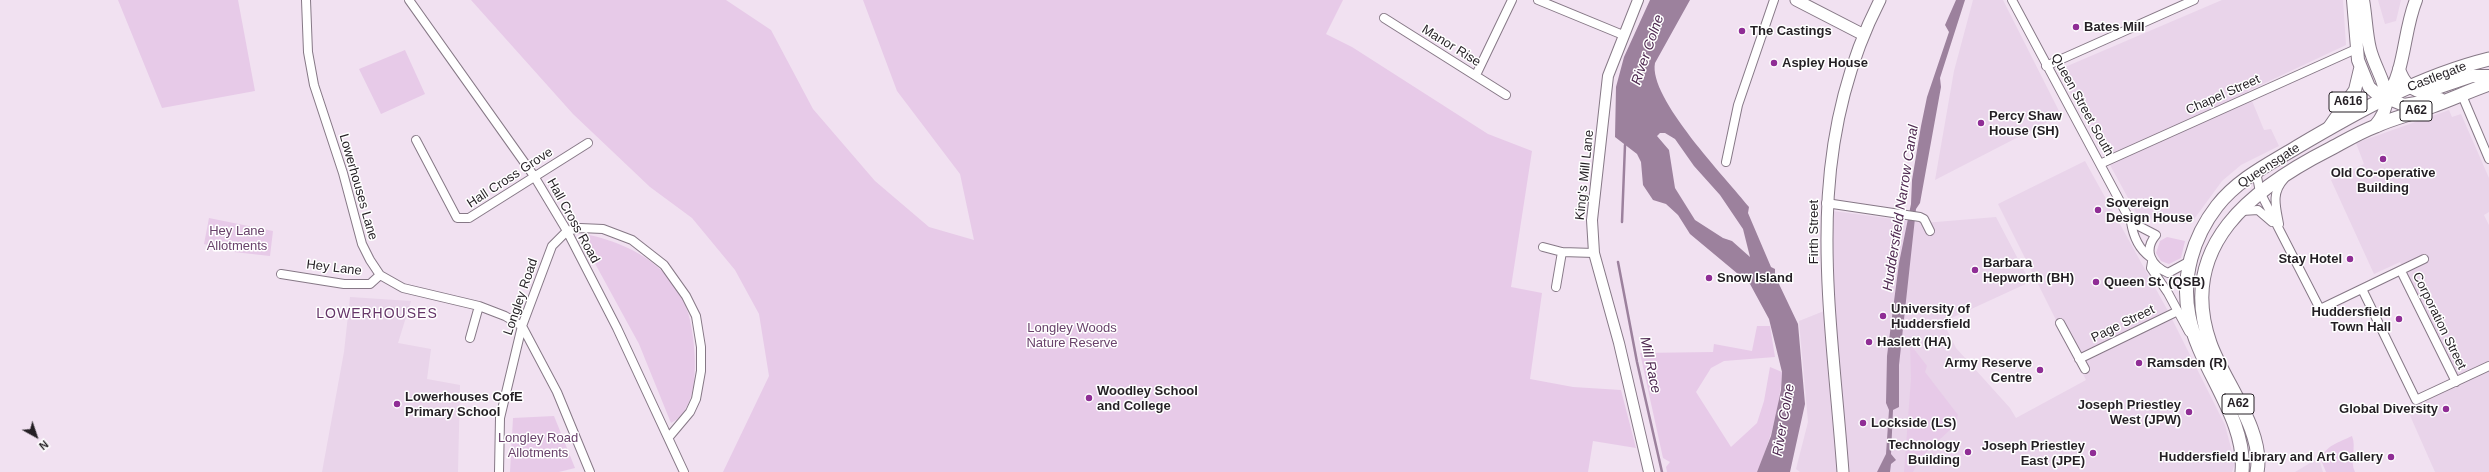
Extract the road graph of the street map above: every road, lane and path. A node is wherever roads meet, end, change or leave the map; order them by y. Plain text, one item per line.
1 (306, 0) edge
2 (409, 0) edge
3 (1512, 0) edge
4 (1538, 0) edge
5 (1638, 0) edge
6 (1774, 0) edge
7 (1796, 0) edge
8 (1880, 0) edge
9 (2012, 0) edge
10 (2194, 0) edge
11 (2353, 0) edge
12 (2363, 0) edge
13 (2416, 0) edge
14 (1384, 18) dead end
15 (1862, 34) junction
16 (1624, 35) junction
17 (2356, 49) junction
18 (2489, 59) edge
19 (2046, 66) junction
20 (2360, 69) junction
21 (2379, 69) junction
22 (1476, 76) junction
23 (2489, 76) edge
24 (2402, 79) junction
25 (2489, 84) edge
26 (2459, 94) junction
27 (1506, 95) dead end
28 (2386, 98) junction
29 (2376, 126) junction
30 (2327, 130) junction
31 (416, 140) dead end
32 (588, 143) dead end
33 (2489, 159) edge
34 (1726, 162) dead end
35 (2100, 164) junction
36 (2259, 170) junction
37 (2290, 171) junction
38 (534, 176) junction
39 (2260, 192) junction
40 (1826, 202) junction
41 (2233, 216) junction
42 (2132, 226) junction
43 (2280, 230) junction
44 (567, 231) junction
45 (1930, 231) dead end
46 (2150, 245) junction
47 (1543, 247) dead end
48 (1562, 252) junction
49 (1594, 253) junction
50 (2151, 259) junction
51 (2424, 259) dead end
52 (2190, 261) junction
53 (2400, 271) junction
54 (2168, 272) junction
55 (281, 274) dead end
56 (380, 275) junction
57 (1556, 287) dead end
58 (2362, 289) junction
59 (2168, 293) junction
60 (479, 306) junction
61 (2178, 311) junction
62 (2060, 323) dead end
63 (522, 326) junction
64 (470, 338) dead end
65 (2195, 342) junction
66 (2079, 359) junction
67 (2489, 366) edge
68 (2085, 370) dead end
69 (2456, 382) junction
70 (669, 437) junction
71 (2258, 471) edge
72 (499, 472) edge
73 (590, 472) edge
74 (684, 472) edge
75 (1649, 472) edge
76 (1843, 472) edge
77 (2242, 472) edge

1 - 56 street, Lowerhouses Lane
2 - 38 street, Hall Cross Road
3 - 22 street
4 - 16 street
5 - 16 street, King's Mill Lane
6 - 34 street
7 - 15 main road
8 - 15 main road, Firth Street
9 - 19 street, Queen Street South
10 - 19 street
11 - 17 main road, A616
12 - 21 main road
13 - 24 main road
14 - 22 street, Manor Rise
15 - 40 main road, Firth Street
16 - 49 street, King's Mill Lane
17 - 20 main road, A616
17 - 35 street, Chapel Street
18 - 24 highway, Castlegate / A62
19 - 35 street, Queen Street South
20 - 28 main road, A616
20 - 30 main road, A616
21 - 24 main road
21 - 28 main road
22 - 27 street, Manor Rise
23 - 24 main road, A62
24 - 28 highway, Castlegate / A62
25 - 26 highway, Castlegate / A62
26 - 28 main road
26 - 29 highway, Castlegate / A62
26 - 33 street
28 - 29 main road
28 - 30 highway, Queensgate / A62
29 - 37 highway, Queensgate / A62
30 - 36 highway, Queensgate / A62
31 - 38 street, Hall Cross Grove
32 - 38 street, Hall Cross Grove
35 - 42 street, Queen Street South
36 - 39 street
36 - 52 highway, Queensgate / A62
37 - 39 highway, Queensgate / A62
37 - 43 street
38 - 44 street, Hall Cross Road
39 - 41 highway, Queensgate / A62
39 - 43 street
40 - 45 street
40 - 76 main road, Firth Street
41 - 43 street
41 - 71 highway, Queensgate / A62
42 - 46 street, Queen Street South
42 - 46 street
42 - 50 street, Queen Street South
43 - 58 street
44 - 63 street, Longley Road
44 - 70 street, Hall Cross Road
44 - 70 street
46 - 50 street, Queen Street South
47 - 48 street
48 - 49 street
48 - 57 street
49 - 75 street, King's Mill Lane
50 - 54 street, Queen Street South
50 - 59 street, Queen Street South
51 - 53 street
52 - 54 street
52 - 65 highway, Queensgate / A62
53 - 58 street
53 - 69 street, Corporation Street
54 - 59 street, Queen Street South
55 - 56 street, Hey Lane
56 - 60 street
58 - 69 street
59 - 61 street, Queen Street South
60 - 63 street
60 - 64 street
61 - 65 street, Queen Street South
61 - 66 street, Page Street
62 - 66 street
63 - 72 street, Longley Road
63 - 73 street
65 - 77 highway, Queensgate / A62
66 - 68 street
67 - 69 street
70 - 74 street, Hall Cross Road

